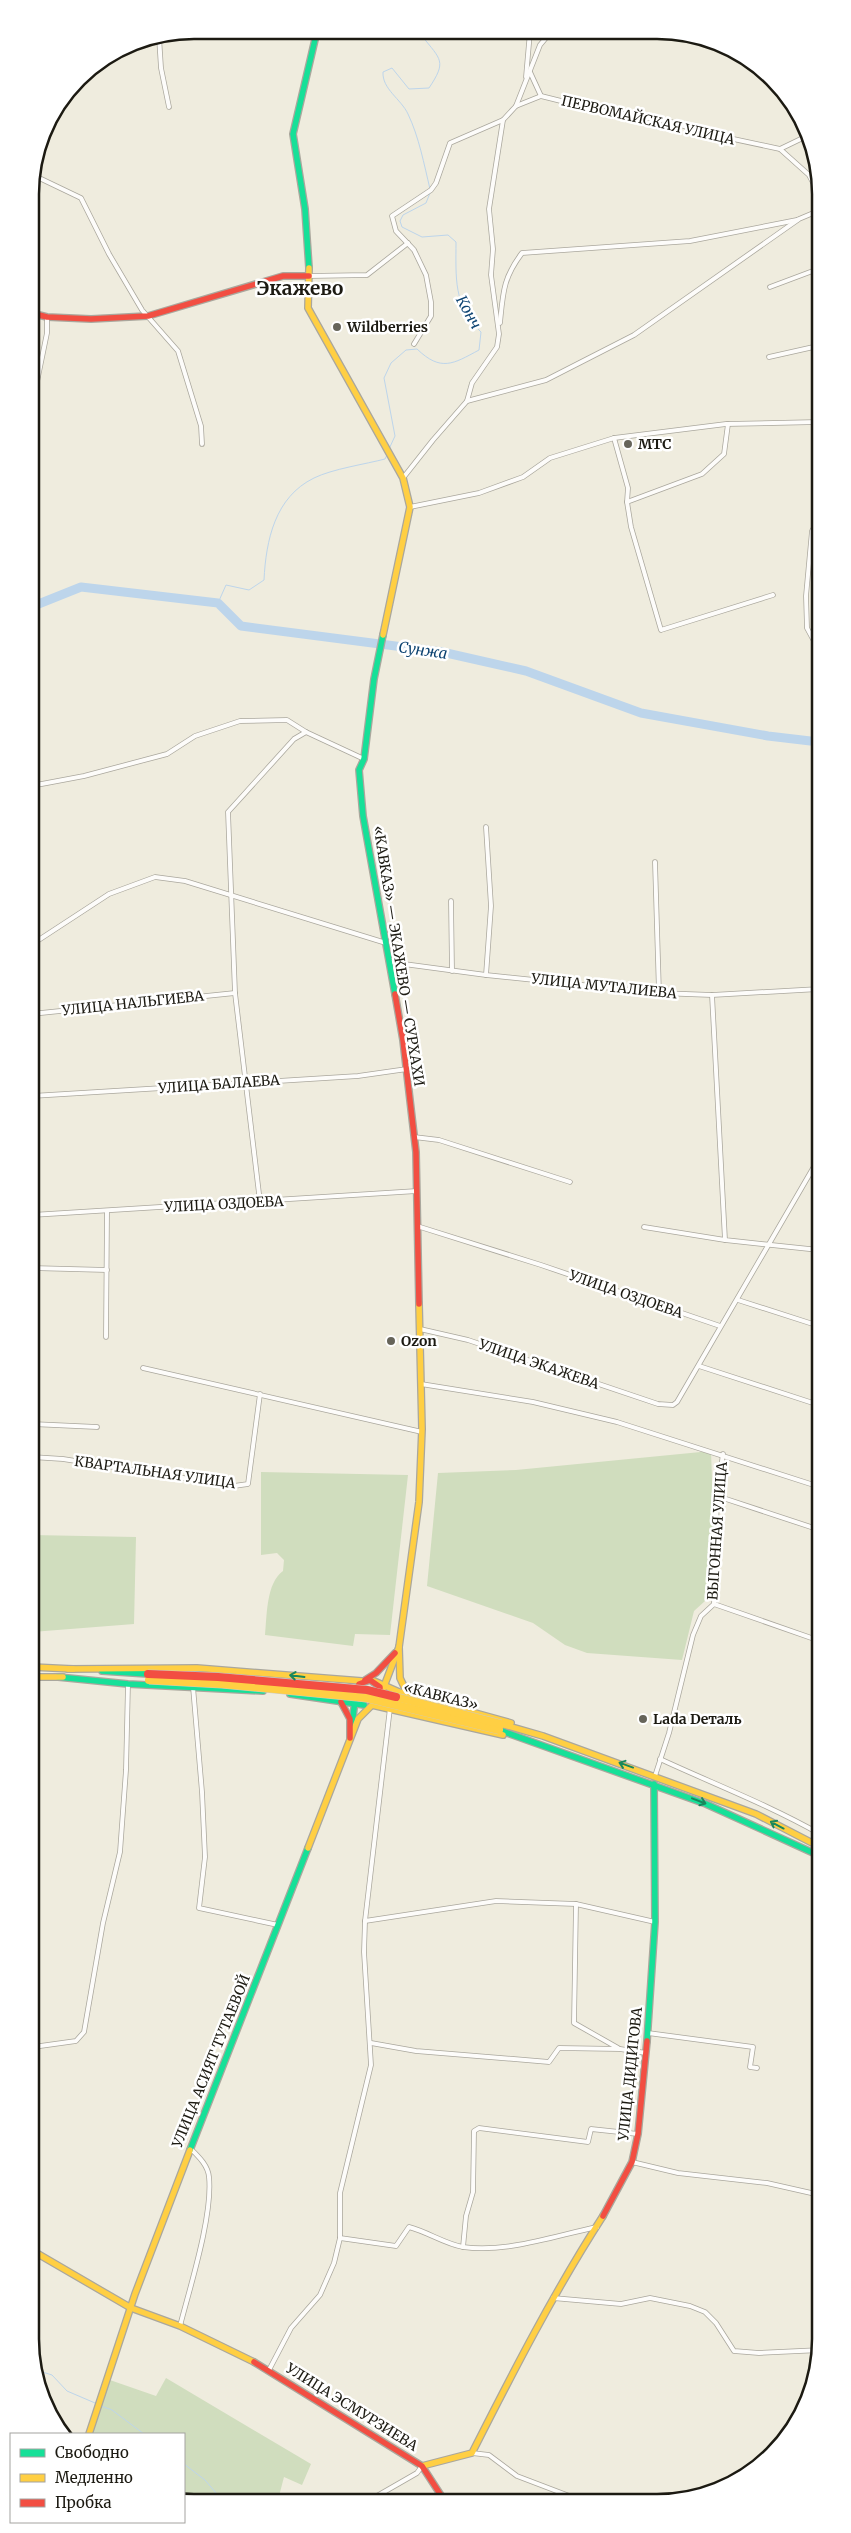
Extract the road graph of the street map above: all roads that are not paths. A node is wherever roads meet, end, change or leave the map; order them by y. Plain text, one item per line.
1 (315, 39) edge
2 (529, 39) edge
3 (545, 39) edge
4 (160, 43) edge
5 (530, 72) junction
6 (526, 84) junction
7 (541, 96) junction
8 (516, 106) junction
9 (168, 107) dead end
10 (503, 120) junction
11 (802, 139) edge
12 (780, 149) junction
13 (40, 177) edge
14 (812, 180) edge
15 (812, 214) edge
16 (799, 219) junction
17 (408, 243) junction
18 (812, 271) edge
19 (309, 276) junction
20 (770, 287) dead end
21 (39, 315) edge
22 (148, 316) junction
23 (47, 317) junction
24 (499, 334) junction
25 (414, 344) dead end
26 (812, 347) edge
27 (769, 357) dead end
28 (39, 372) edge
29 (467, 400) junction
30 (812, 422) edge
31 (728, 424) junction
32 (614, 438) junction
33 (202, 444) dead end
34 (403, 478) junction
35 (627, 502) junction
36 (410, 507) junction
37 (812, 531) edge
38 (773, 595) dead end
39 (812, 635) edge
40 (306, 732) junction
41 (364, 759) junction
42 (39, 784) edge
43 (486, 827) dead end
44 (655, 862) dead end
45 (230, 894) junction
46 (451, 900) dead end
47 (39, 940) edge
48 (387, 943) junction
49 (389, 962) junction
50 (452, 971) junction
51 (486, 975) junction
52 (812, 989) edge
53 (234, 993) junction
54 (660, 993) junction
55 (712, 995) junction
56 (39, 1013) edge
57 (407, 1069) junction
58 (244, 1082) junction
59 (39, 1096) edge
60 (414, 1137) junction
61 (812, 1170) edge
62 (570, 1182) dead end
63 (417, 1192) junction
64 (260, 1202) junction
65 (107, 1211) junction
66 (39, 1215) edge
67 (417, 1226) junction
68 (644, 1227) dead end
69 (725, 1240) junction
70 (768, 1244) junction
71 (812, 1249) edge
72 (39, 1268) edge
73 (107, 1270) junction
74 (738, 1300) junction
75 (812, 1324) edge
76 (720, 1326) junction
77 (420, 1329) junction
78 (106, 1337) dead end
79 (699, 1366) junction
80 (144, 1368) dead end
81 (421, 1384) junction
82 (260, 1394) junction
83 (812, 1403) edge
84 (39, 1424) edge
85 (97, 1427) dead end
86 (422, 1432) junction
87 (723, 1454) junction
88 (39, 1457) edge
89 (812, 1484) edge
90 (717, 1496) junction
91 (812, 1527) edge
92 (714, 1604) junction
93 (812, 1638) edge
94 (399, 1647) junction
95 (39, 1667) edge
96 (68, 1669) junction
97 (39, 1677) edge
98 (58, 1677) junction
99 (149, 1677) junction
100 (362, 1681) junction
101 (374, 1681) junction
102 (128, 1684) junction
103 (385, 1685) junction
104 (193, 1687) junction
105 (356, 1695) junction
106 (408, 1695) junction
107 (381, 1696) junction
108 (341, 1702) junction
109 (355, 1704) junction
110 (364, 1705) junction
111 (373, 1705) junction
112 (390, 1708) junction
113 (500, 1727) junction
114 (543, 1736) junction
115 (350, 1738) junction
116 (539, 1744) junction
117 (660, 1759) junction
118 (654, 1780) junction
119 (812, 1830) edge
120 (812, 1843) edge
121 (812, 1852) edge
122 (576, 1904) junction
123 (365, 1921) junction
124 (655, 1922) junction
125 (279, 1925) junction
126 (648, 2034) junction
127 (371, 2043) junction
128 (39, 2046) edge
129 (620, 2049) junction
130 (646, 2053) junction
131 (757, 2068) dead end
132 (638, 2134) junction
133 (190, 2148) junction
134 (632, 2162) junction
135 (812, 2193) edge
136 (597, 2227) junction
137 (340, 2238) junction
138 (463, 2247) junction
139 (39, 2254) edge
140 (553, 2298) junction
141 (131, 2308) junction
142 (180, 2326) junction
143 (812, 2350) edge
144 (269, 2370) junction
145 (89, 2433) edge
146 (472, 2453) junction
147 (422, 2466) junction
148 (380, 2494) edge
149 (440, 2494) edge
150 (564, 2494) edge

1 - 19 main road
2 - 6 street
3 - 5 street
4 - 9 street
5 - 6 street
5 - 7 street
6 - 8 street
7 - 8 street
7 - 12 street, ПЕРВОМАЙСКАЯ УЛИЦА
8 - 10 street
10 - 17 street
10 - 24 street
11 - 12 street
12 - 14 street
13 - 22 street
15 - 16 street
16 - 24 street
16 - 29 street
17 - 19 street
17 - 25 street
18 - 20 street
19 - 22 main road
19 - 34 main road
21 - 23 main road
22 - 23 main road
22 - 33 street
23 - 28 street
24 - 29 street
26 - 27 street
29 - 34 street
30 - 31 street
31 - 32 street
31 - 35 street
32 - 35 street
32 - 36 street
34 - 36 main road
35 - 38 street
36 - 41 main road, «КАВКАЗ» — ЭКАЖЕВО — СУРХАХИ
37 - 39 street
40 - 41 street
40 - 42 street
40 - 45 street
41 - 48 main road, «КАВКАЗ» — ЭКАЖЕВО — СУРХАХИ
43 - 51 street
44 - 54 street
45 - 47 street
45 - 48 street
45 - 53 street
46 - 50 street
48 - 49 main road, «КАВКАЗ» — ЭКАЖЕВО — СУРХАХИ
49 - 50 street, УЛИЦА МУТАЛИЕВА
49 - 57 main road, «КАВКАЗ» — ЭКАЖЕВО — СУРХАХИ
50 - 51 street, УЛИЦА МУТАЛИЕВА
51 - 54 street, УЛИЦА МУТАЛИЕВА
52 - 55 street, УЛИЦА МУТАЛИЕВА
53 - 56 street, УЛИЦА НАЛЬГИЕВА
53 - 58 street
54 - 55 street, УЛИЦА МУТАЛИЕВА
55 - 69 street
57 - 58 street, УЛИЦА БАЛАЕВА
57 - 60 main road, «КАВКАЗ» — ЭКАЖЕВО — СУРХАХИ
58 - 59 street, УЛИЦА БАЛАЕВА
58 - 64 street
60 - 62 street
60 - 63 main road, «КАВКАЗ» — ЭКАЖЕВО — СУРХАХИ
61 - 70 street
63 - 64 street, УЛИЦА ОЗДОЕВА
63 - 67 main road, «КАВКАЗ» — ЭКАЖЕВО — СУРХАХИ
64 - 65 street, УЛИЦА ОЗДОЕВА
65 - 66 street, УЛИЦА ОЗДОЕВА
65 - 73 street
67 - 76 street, УЛИЦА ОЗДОЕВА
67 - 77 main road, «КАВКАЗ» — ЭКАЖЕВО — СУРХАХИ
68 - 69 street
69 - 70 street
70 - 71 street
70 - 74 street
72 - 73 street
73 - 78 street
74 - 75 street
74 - 76 street
76 - 79 street
77 - 79 street, УЛИЦА ЭКАЖЕВА
77 - 81 main road, «КАВКАЗ» — ЭКАЖЕВО — СУРХАХИ
79 - 83 street
80 - 82 street
81 - 86 main road, «КАВКАЗ» — ЭКАЖЕВО — СУРХАХИ
81 - 87 street
82 - 86 street
82 - 88 street, КВАРТАЛЬНАЯ УЛИЦА
84 - 85 street
86 - 94 main road, «КАВКАЗ» — ЭКАЖЕВО — СУРХАХИ
87 - 89 street
87 - 90 street, ВЫГОННАЯ УЛИЦА
90 - 91 street
90 - 92 street, ВЫГОННАЯ УЛИЦА
92 - 93 street
92 - 117 street, ВЫГОННАЯ УЛИЦА
94 - 100 main road
94 - 103 main road
94 - 106 main road
95 - 96 main road, «КАВКАЗ»
96 - 99 main road, «КАВКАЗ»
100 -> 96 main road
97 - 98 main road, «КАВКАЗ»
98 - 99 main road, «КАВКАЗ»
98 - 102 main road
99 - 113 main road, «КАВКАЗ», bridge
100 - 101 main road
100 - 105 main road
101 - 103 main road
101 - 107 main road
102 - 104 main road
102 - 128 street
103 - 106 main road
103 - 107 main road
104 - 108 main road
104 - 125 street
105 - 109 main road
105 - 110 main road
106 - 114 main road
107 - 111 main road
108 - 109 main road
108 - 115 main road
109 - 110 main road
109 - 115 main road
110 - 111 main road
111 - 112 main road, «КАВКАЗ»
111 - 115 main road, УЛИЦА АСИЯТ ТУТАЕВОЙ
112 - 116 main road, «КАВКАЗ»
112 - 123 street
113 - 114 main road, «КАВКАЗ»
113 - 116 main road, «КАВКАЗ»
118 -> 114 main road, «КАВКАЗ»
115 - 125 main road, УЛИЦА АСИЯТ ТУТАЕВОЙ
116 - 118 main road, «КАВКАЗ»
117 - 118 street, ВЫГОННАЯ УЛИЦА
117 - 119 street
120 -> 118 main road, «КАВКАЗ»
118 -> 121 main road, «КАВКАЗ»
118 - 124 main road, УЛИЦА ДИДИГОВА
122 - 123 street
122 - 124 street
122 - 129 street
123 - 127 street
124 - 126 main road, УЛИЦА ДИДИГОВА
125 - 133 main road, УЛИЦА АСИЯТ ТУТАЕВОЙ
126 - 130 main road, УЛИЦА ДИДИГОВА
126 - 131 street
127 - 129 street
127 - 137 street
129 - 130 street
130 - 132 main road, УЛИЦА ДИДИГОВА
132 - 134 main road, УЛИЦА ДИДИГОВА
132 - 138 street
133 - 141 main road, УЛИЦА АСИЯТ ТУТАЕВОЙ
133 - 142 street
134 - 135 street
134 - 136 main road, УЛИЦА ДИДИГОВА
136 - 138 street
136 - 140 main road, УЛИЦА ДИДИГОВА
137 - 138 street
137 - 144 street
139 - 141 main road, УЛИЦА ЭСМУРЗИЕВА
140 - 143 street
140 - 146 main road, УЛИЦА ДИДИГОВА
141 - 142 main road, УЛИЦА ЭСМУРЗИЕВА
141 - 145 main road, УЛИЦА АСИЯТ ТУТАЕВОЙ
142 - 144 main road, УЛИЦА ЭСМУРЗИЕВА
144 - 147 main road, УЛИЦА ЭСМУРЗИЕВА
146 - 147 main road
146 - 150 street
147 - 148 street
147 - 149 main road

